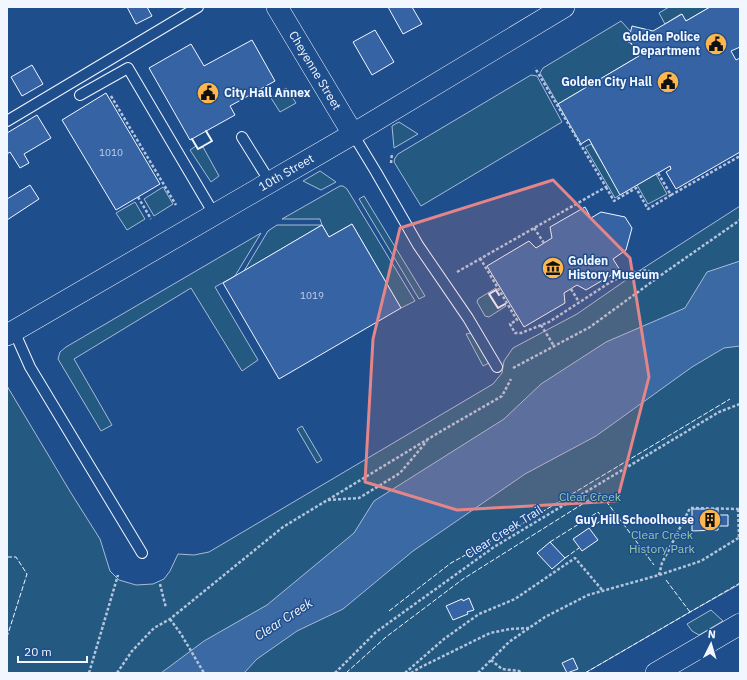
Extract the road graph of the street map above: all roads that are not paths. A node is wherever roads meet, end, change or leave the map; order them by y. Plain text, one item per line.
1 (198, 7) edge
2 (277, 7) edge
3 (564, 7) edge
4 (80, 95) dead end
5 (7, 121) edge
6 (352, 134) junction
7 (242, 137) dead end
8 (270, 182) junction
9 (214, 214) junction
10 (9, 327) edge
11 (497, 367) dead end
12 (142, 553) dead end
13 (740, 624) edge
14 (666, 670) edge

1 - 5 lane
2 - 6 street, Cheyenne Street
3 - 6 street, 10th Street
4 - 9 lane
6 - 8 street, 10th Street
6 - 11 lane
7 - 8 lane
8 - 9 street, 10th Street
9 - 10 street, 10th Street
10 - 12 lane
13 - 14 street

